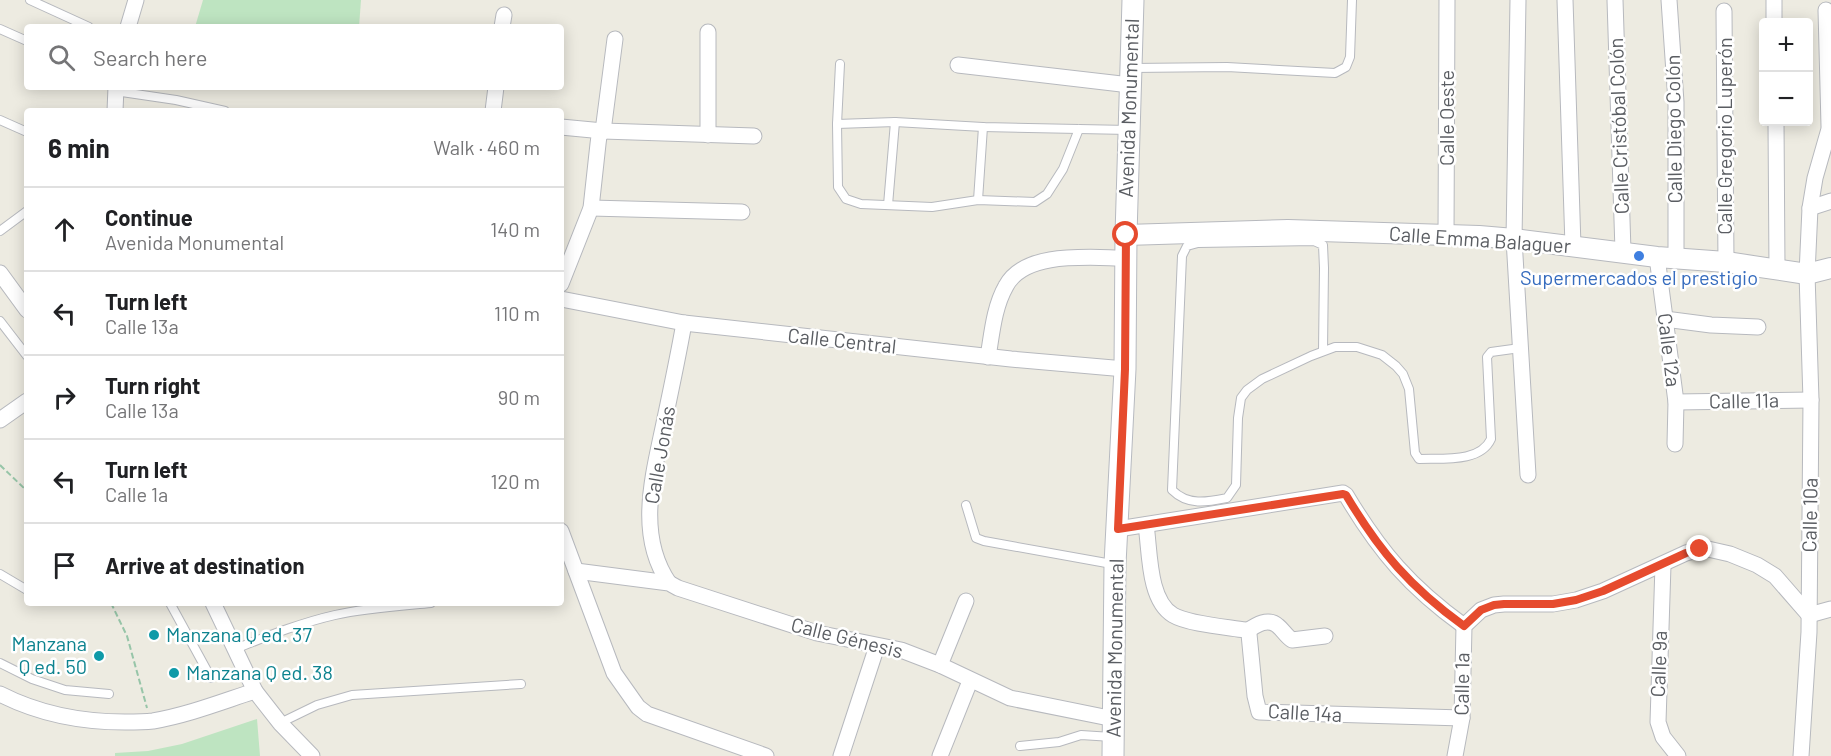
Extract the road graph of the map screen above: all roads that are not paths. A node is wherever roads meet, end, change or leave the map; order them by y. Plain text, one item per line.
1 (30, 0) edge
2 (136, 0) edge
3 (1133, 0) edge
4 (1352, 0) edge
5 (1447, 0) edge
6 (1518, 0) edge
7 (1565, 0) edge
8 (1615, 0) edge
9 (1669, 0) edge
10 (1774, 0) edge
11 (1826, 10) dead end
12 (1724, 11) dead end
13 (1774, 18) edge
14 (82, 24) edge
15 (129, 24) edge
16 (0, 29) edge
17 (708, 32) dead end
18 (615, 39) dead end
19 (24, 40) edge
20 (840, 64) dead end
21 (958, 65) dead end
22 (1130, 76) junction
23 (116, 90) edge
24 (121, 90) edge
25 (496, 90) edge
26 (116, 108) edge
27 (212, 108) edge
28 (493, 108) edge
29 (0, 120) edge
30 (895, 122) junction
31 (837, 124) junction
32 (1776, 126) edge
33 (564, 127) edge
34 (983, 127) junction
35 (1079, 129) junction
36 (1129, 130) junction
37 (24, 131) edge
38 (603, 131) junction
39 (1829, 132) edge
40 (708, 135) junction
41 (754, 136) dead end
42 (978, 200) junction
43 (1831, 201) edge
44 (888, 205) junction
45 (591, 208) junction
46 (1810, 208) junction
47 (742, 212) dead end
48 (24, 213) edge
49 (0, 231) edge
50 (1126, 235) junction
51 (1446, 235) junction
52 (1514, 239) junction
53 (1573, 246) junction
54 (1623, 251) junction
55 (1667, 257) junction
56 (1126, 258) junction
57 (1726, 262) junction
58 (1777, 268) junction
59 (1831, 268) edge
60 (0, 273) edge
61 (1807, 274) junction
62 (564, 276) edge
63 (564, 299) edge
64 (24, 306) edge
65 (1665, 319) junction
66 (0, 321) edge
67 (684, 323) junction
68 (1758, 327) dead end
69 (1520, 348) junction
70 (1323, 351) junction
71 (24, 352) edge
72 (988, 357) junction
73 (1125, 369) junction
74 (1811, 400) junction
75 (1676, 402) junction
76 (24, 403) edge
77 (0, 420) edge
78 (1675, 444) dead end
79 (1528, 475) dead end
80 (966, 505) dead end
81 (1146, 525) junction
82 (1118, 529) junction
83 (564, 539) edge
84 (1115, 564) junction
85 (1663, 565) junction
86 (576, 572) junction
87 (0, 574) edge
88 (669, 583) junction
89 (24, 588) edge
90 (966, 601) dead end
91 (172, 606) edge
92 (214, 606) edge
93 (399, 606) edge
94 (1831, 609) edge
95 (1809, 615) junction
96 (1464, 626) junction
97 (1247, 631) junction
98 (1325, 636) dead end
99 (877, 646) junction
100 (235, 649) junction
101 (0, 663) edge
102 (940, 665) junction
103 (210, 678) dead end
104 (970, 681) junction
105 (521, 684) dead end
106 (255, 691) junction
107 (0, 694) edge
108 (109, 694) dead end
109 (1462, 718) junction
110 (280, 723) junction
111 (1113, 738) edge
112 (1020, 746) dead end
113 (1458, 755) edge
114 (312, 756) edge
115 (766, 756) edge
116 (841, 756) edge
117 (940, 756) edge
118 (1678, 756) edge
119 (1801, 756) edge

1 - 14 lane
2 - 15 street
3 - 22 main road, Avenida Monumental
4 - 22 lane
5 - 51 street, Calle Oeste
6 - 52 street
7 - 53 street
8 - 54 street, Calle Cristóbal Colón
9 - 55 street, Calle Diego Colón
10 - 13 street
11 - 39 street, Calle 10a
12 - 57 street, Calle Gregorio Luperón
16 - 19 lane
17 - 40 street
18 - 38 street
20 - 31 lane
21 - 22 street
22 - 36 main road, Avenida Monumental
23 - 26 street
24 - 27 lane
25 - 28 street
29 - 37 lane
30 - 31 lane
30 - 34 lane
30 - 44 lane
31 - 44 lane
32 - 58 street
33 - 38 street
34 - 35 lane
34 - 42 lane
35 - 36 lane
35 - 42 lane
36 - 50 main road, Avenida Monumental
38 - 40 street
38 - 45 street
39 - 46 street, Calle 10a
40 - 41 street
42 - 44 lane
43 - 46 street
45 - 47 street
45 - 62 street
46 - 61 street, Calle 10a
48 - 49 lane
50 - 51 street, Calle Emma Balaguer
50 - 56 main road, Avenida Monumental
51 - 52 street, Calle Emma Balaguer
52 - 53 street, Calle Emma Balaguer
52 - 69 street
53 - 54 street, Calle Emma Balaguer
54 - 55 street, Calle Emma Balaguer
55 - 57 street, Calle Emma Balaguer
55 - 65 street, Calle 12a
56 - 72 street
56 - 73 main road, Avenida Monumental
57 - 58 street, Calle Emma Balaguer
58 - 61 street, Calle Emma Balaguer
59 - 61 street, Calle Emma Balaguer
60 - 64 street
61 - 74 street, Calle 10a
63 - 67 street, Calle Central
65 - 68 street
65 - 75 street, Calle 12a
66 - 71 lane
67 - 72 street, Calle Central
67 - 88 street, Calle Jonás
69 - 70 lane
69 - 79 street
70 - 70 lane
72 - 73 street, Calle Central
73 - 82 main road, Avenida Monumental
74 - 75 street, Calle 11a
74 - 95 street, Calle 10a
75 - 78 street, Calle 12a
76 - 77 street
80 - 84 lane
81 - 82 street
81 - 96 street
81 - 97 street
82 - 84 main road, Avenida Monumental
83 - 86 street
84 - 111 main road, Avenida Monumental
85 - 95 street, Calle 1a
85 - 96 street, Calle 1a
85 - 118 street, Calle 9a
86 - 88 street, Calle Génesis
86 - 115 street
87 - 89 lane
88 - 99 street, Calle Génesis
90 - 102 street
91 - 103 lane
92 - 100 street
93 - 100 lane
94 - 95 street
95 - 119 street, Calle 10a
96 - 109 street, Calle 1a
97 - 98 street
97 - 109 street, Calle 14a
99 - 102 street, Calle Génesis
99 - 116 street
100 - 106 street
101 - 108 lane
102 - 104 street, Calle Génesis
104 - 111 street, Calle Génesis
104 - 117 street
105 - 110 lane
106 - 107 street
106 - 110 street
109 - 113 street, Calle 1a
110 - 114 street
111 - 112 lane

